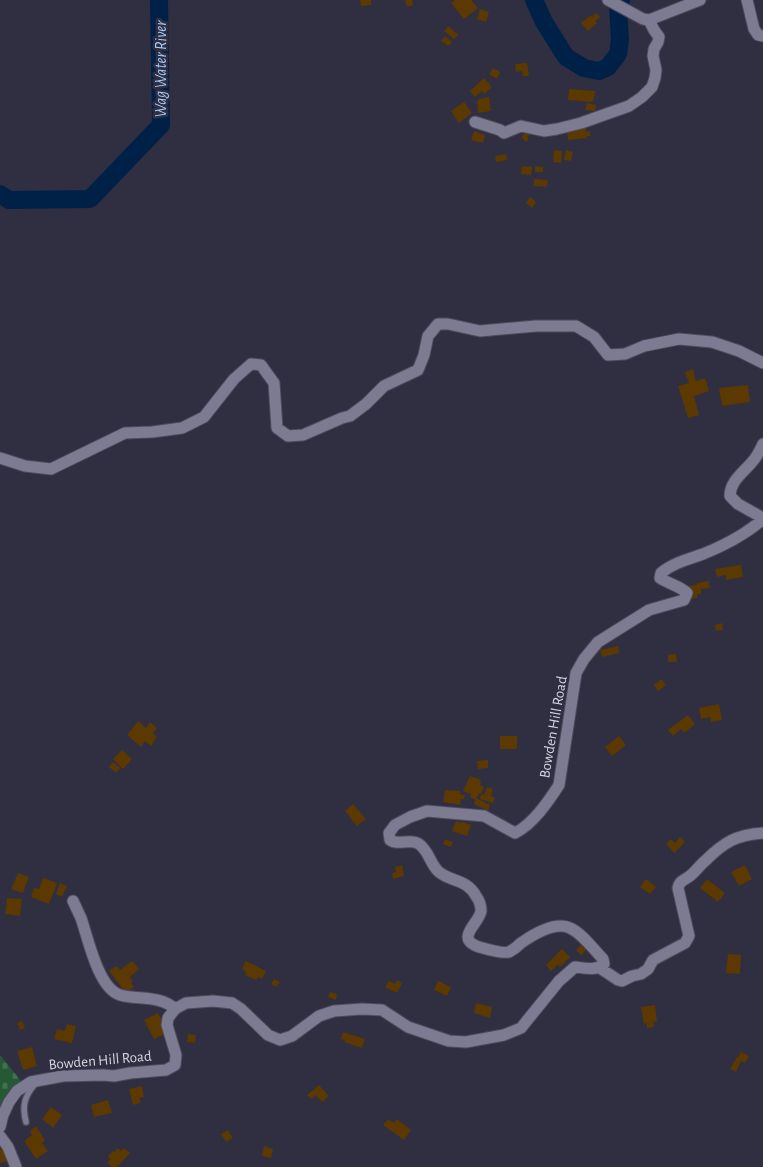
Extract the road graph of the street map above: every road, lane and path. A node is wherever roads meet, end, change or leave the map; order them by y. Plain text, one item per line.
1 (608, 0) edge
2 (700, 0) edge
3 (748, 0) edge
4 (646, 20) junction
5 (763, 36) edge
6 (475, 122) dead end
7 (763, 363) edge
8 (763, 444) edge
9 (0, 458) edge
10 (763, 519) edge
11 (763, 833) edge
12 (73, 901) dead end
13 (600, 968) junction
14 (175, 1009) junction
15 (38, 1080) junction
16 (1, 1111) edge
17 (26, 1122) dead end
18 (0, 1127) edge
19 (0, 1136) edge
20 (16, 1167) edge

1 - 4 street
2 - 4 street
3 - 5 street
4 - 6 street
7 - 9 street
8 - 10 street
10 - 13 street, Bowden Hill Road
11 - 13 street
12 - 14 street
13 - 14 street
14 - 15 street, Bowden Hill Road
15 - 16 street, Bowden Hill Road
15 - 17 lane
16 - 18 street, Bowden Hill Road
19 - 20 street

